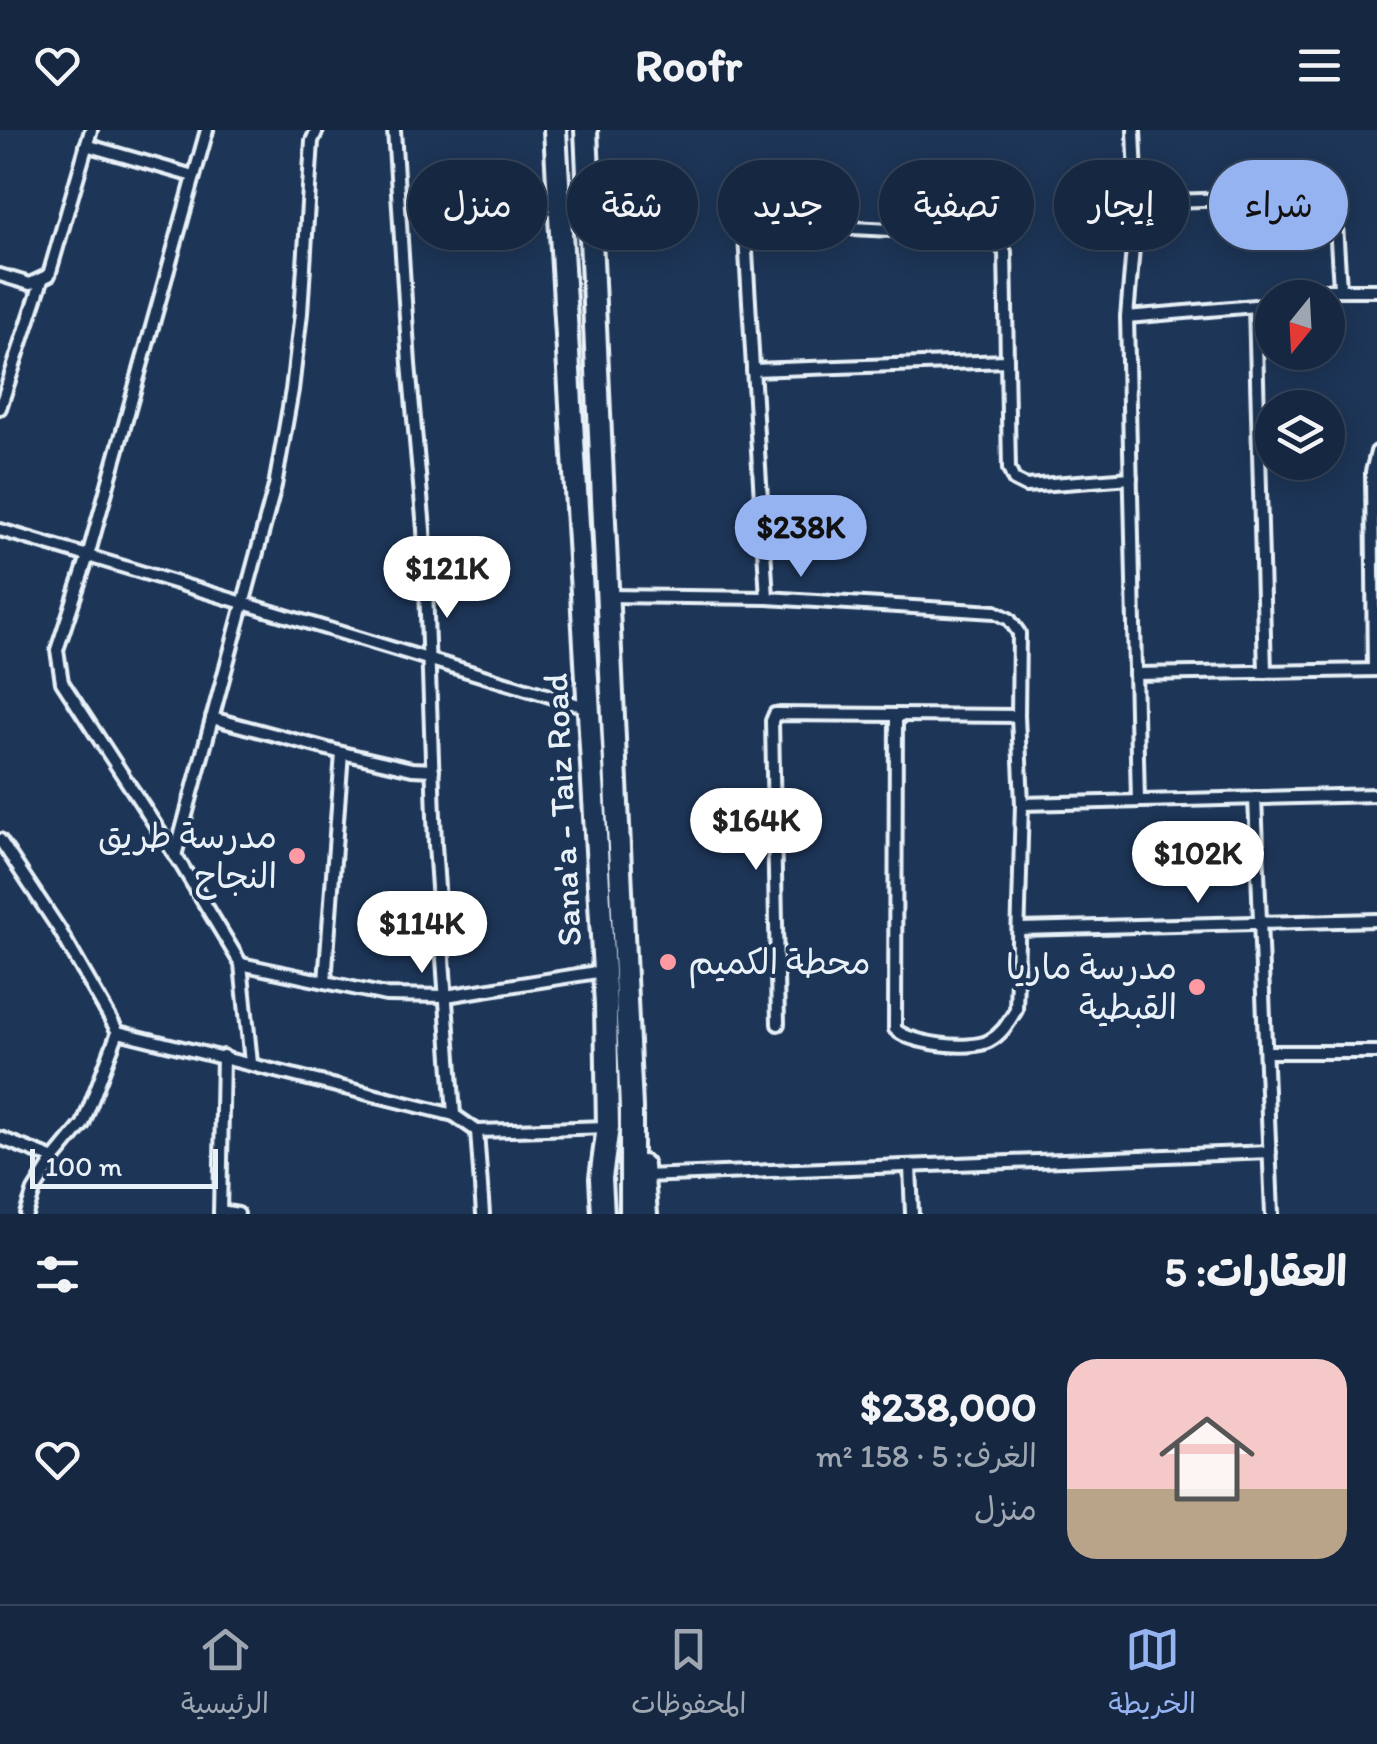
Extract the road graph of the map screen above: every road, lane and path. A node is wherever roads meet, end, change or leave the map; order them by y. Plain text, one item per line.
1 (91, 130) edge
2 (207, 130) edge
3 (317, 130) edge
4 (394, 130) edge
5 (555, 130) edge
6 (586, 130) edge
7 (1134, 130) edge
8 (86, 145) junction
9 (1135, 160) edge
10 (193, 176) junction
11 (1189, 200) edge
12 (1132, 250) edge
13 (0, 275) edge
14 (42, 280) junction
15 (1339, 280) edge
16 (1345, 288) edge
17 (1377, 290) edge
18 (1255, 306) edge
19 (1126, 317) junction
20 (1007, 362) junction
21 (753, 370) junction
22 (1257, 370) edge
23 (3, 387) edge
24 (0, 408) edge
25 (1377, 452) edge
26 (1131, 478) junction
27 (0, 530) edge
28 (88, 556) junction
29 (605, 596) junction
30 (767, 598) junction
31 (242, 602) junction
32 (428, 658) junction
33 (1376, 670) edge
34 (1265, 672) junction
35 (1135, 674) junction
36 (589, 708) junction
37 (896, 716) junction
38 (1018, 716) junction
39 (212, 718) junction
40 (342, 753) junction
41 (433, 771) junction
42 (1377, 794) edge
43 (1255, 798) junction
44 (1138, 801) junction
45 (1022, 804) junction
46 (0, 840) edge
47 (176, 856) junction
48 (1377, 920) edge
49 (600, 922) junction
50 (622, 922) junction
51 (1262, 925) junction
52 (1020, 929) junction
53 (241, 964) junction
54 (603, 971) junction
55 (325, 982) junction
56 (446, 996) junction
57 (778, 1024) dead end
58 (118, 1032) junction
59 (1267, 1052) junction
60 (1377, 1052) edge
61 (223, 1056) junction
62 (251, 1063) junction
63 (631, 1108) junction
64 (454, 1115) junction
65 (608, 1127) junction
66 (477, 1132) junction
67 (0, 1138) edge
68 (1270, 1152) junction
69 (54, 1160) junction
70 (910, 1166) junction
71 (644, 1176) junction
72 (220, 1212) edge
73 (26, 1214) edge
74 (238, 1214) edge
75 (482, 1214) edge
76 (602, 1214) edge
77 (619, 1214) edge
78 (631, 1214) edge
79 (646, 1214) edge
80 (912, 1214) edge
81 (1272, 1214) edge

1 - 8 street
2 - 10 street
3 - 31 street
4 - 32 street
5 - 36 highway, Sana'a - Taiz Road
6 - 29 highway, Sana'a - Taiz Road
7 - 9 street
8 - 10 street
8 - 14 street
10 - 28 street
11 - 15 street
12 - 19 street
13 - 14 street
14 - 23 street
16 - 17 street
18 - 19 street
19 - 26 street
20 - 21 street
20 - 21 street
20 - 26 street
21 - 30 street
22 - 34 street
23 - 24 street
25 - 33 street
26 - 35 street
27 - 28 street
28 - 31 street
28 - 47 street
29 - 30 street
29 - 50 highway, Sana'a - Taiz Road
30 - 38 street
31 - 32 street
31 - 39 street
32 - 36 street
32 - 41 street
33 - 34 street
34 - 35 street
35 - 44 street
36 - 49 highway, Sana'a - Taiz Road
37 - 38 street
37 - 52 street
37 - 57 street
38 - 45 street
39 - 40 street
39 - 47 street
40 - 41 street
40 - 55 street
41 - 56 street
42 - 43 street
43 - 44 street
43 - 51 street
44 - 45 street
45 - 52 street
46 - 58 street
47 - 53 street
48 - 51 street
49 - 50 highway
49 - 54 highway, Sana'a - Taiz Road
50 - 63 highway, Sana'a - Taiz Road
51 - 52 street
51 - 59 street
53 - 55 street
53 - 62 street
54 - 56 street
54 - 65 highway, Sana'a - Taiz Road
55 - 56 street
56 - 64 street
58 - 61 street
58 - 69 street
59 - 60 street
59 - 68 street
61 - 62 street
61 - 72 street
62 - 64 street
63 - 71 highway, Sana'a - Taiz Road
63 - 78 highway, Sana'a - Taiz Road
64 - 66 street
65 - 66 street
65 - 76 highway, Sana'a - Taiz Road
65 - 77 highway, Sana'a - Taiz Road
66 - 75 street
67 - 69 street
68 - 70 street
68 - 81 street
69 - 73 street
70 - 71 street
70 - 80 street
71 - 79 highway, Sana'a - Taiz Road
72 - 74 street

